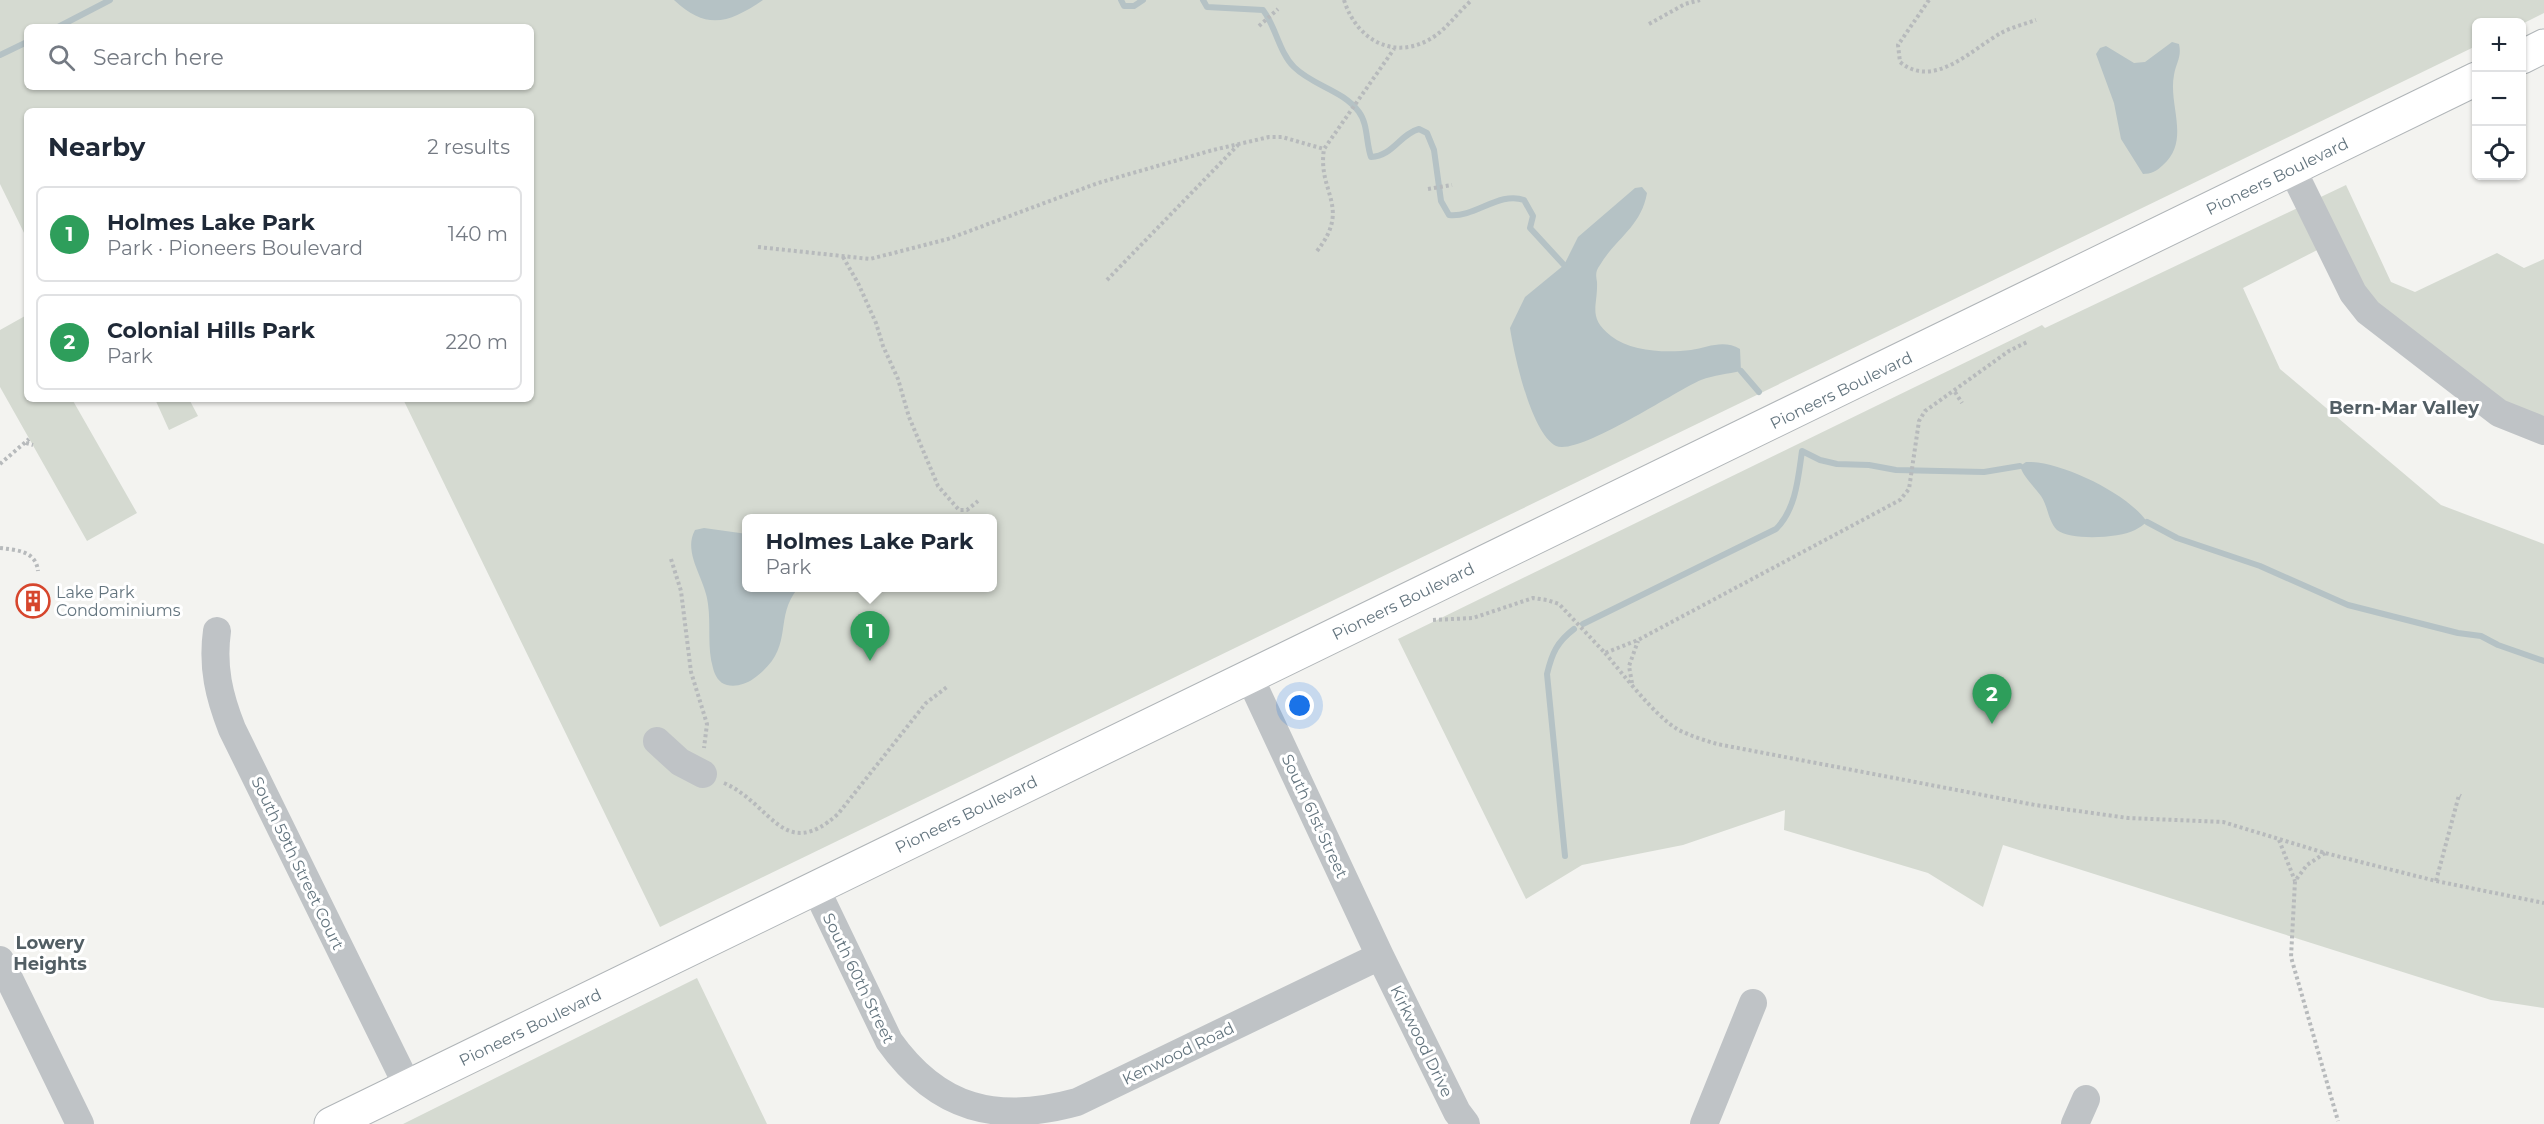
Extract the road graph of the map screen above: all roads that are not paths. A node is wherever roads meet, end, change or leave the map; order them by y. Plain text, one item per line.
1 (2544, 46) edge
2 (2526, 55) edge
3 (2472, 81) edge
4 (2292, 169) junction
5 (2544, 431) edge
6 (218, 631) dead end
7 (1250, 676) junction
8 (657, 741) dead end
9 (703, 774) road end
10 (815, 887) junction
11 (1380, 956) junction
12 (0, 960) edge
13 (1753, 1004) dead end
14 (408, 1087) junction
15 (965, 1115) edge
16 (80, 1124) edge
17 (331, 1124) edge
18 (1466, 1124) edge
19 (1704, 1124) edge

1 - 2 main road
3 - 4 main road, Pioneers Boulevard
4 - 5 street
4 - 7 main road, Pioneers Boulevard
6 - 14 street, South 59th Street Court
7 - 10 main road, Pioneers Boulevard
7 - 11 street, South 61st Street
8 - 9 street
10 - 14 main road, Pioneers Boulevard
10 - 15 street, South 60th Street
11 - 15 street, Kenwood Road
11 - 18 street, Kirkwood Drive
12 - 16 street
13 - 19 street
14 - 17 main road, Pioneers Boulevard

